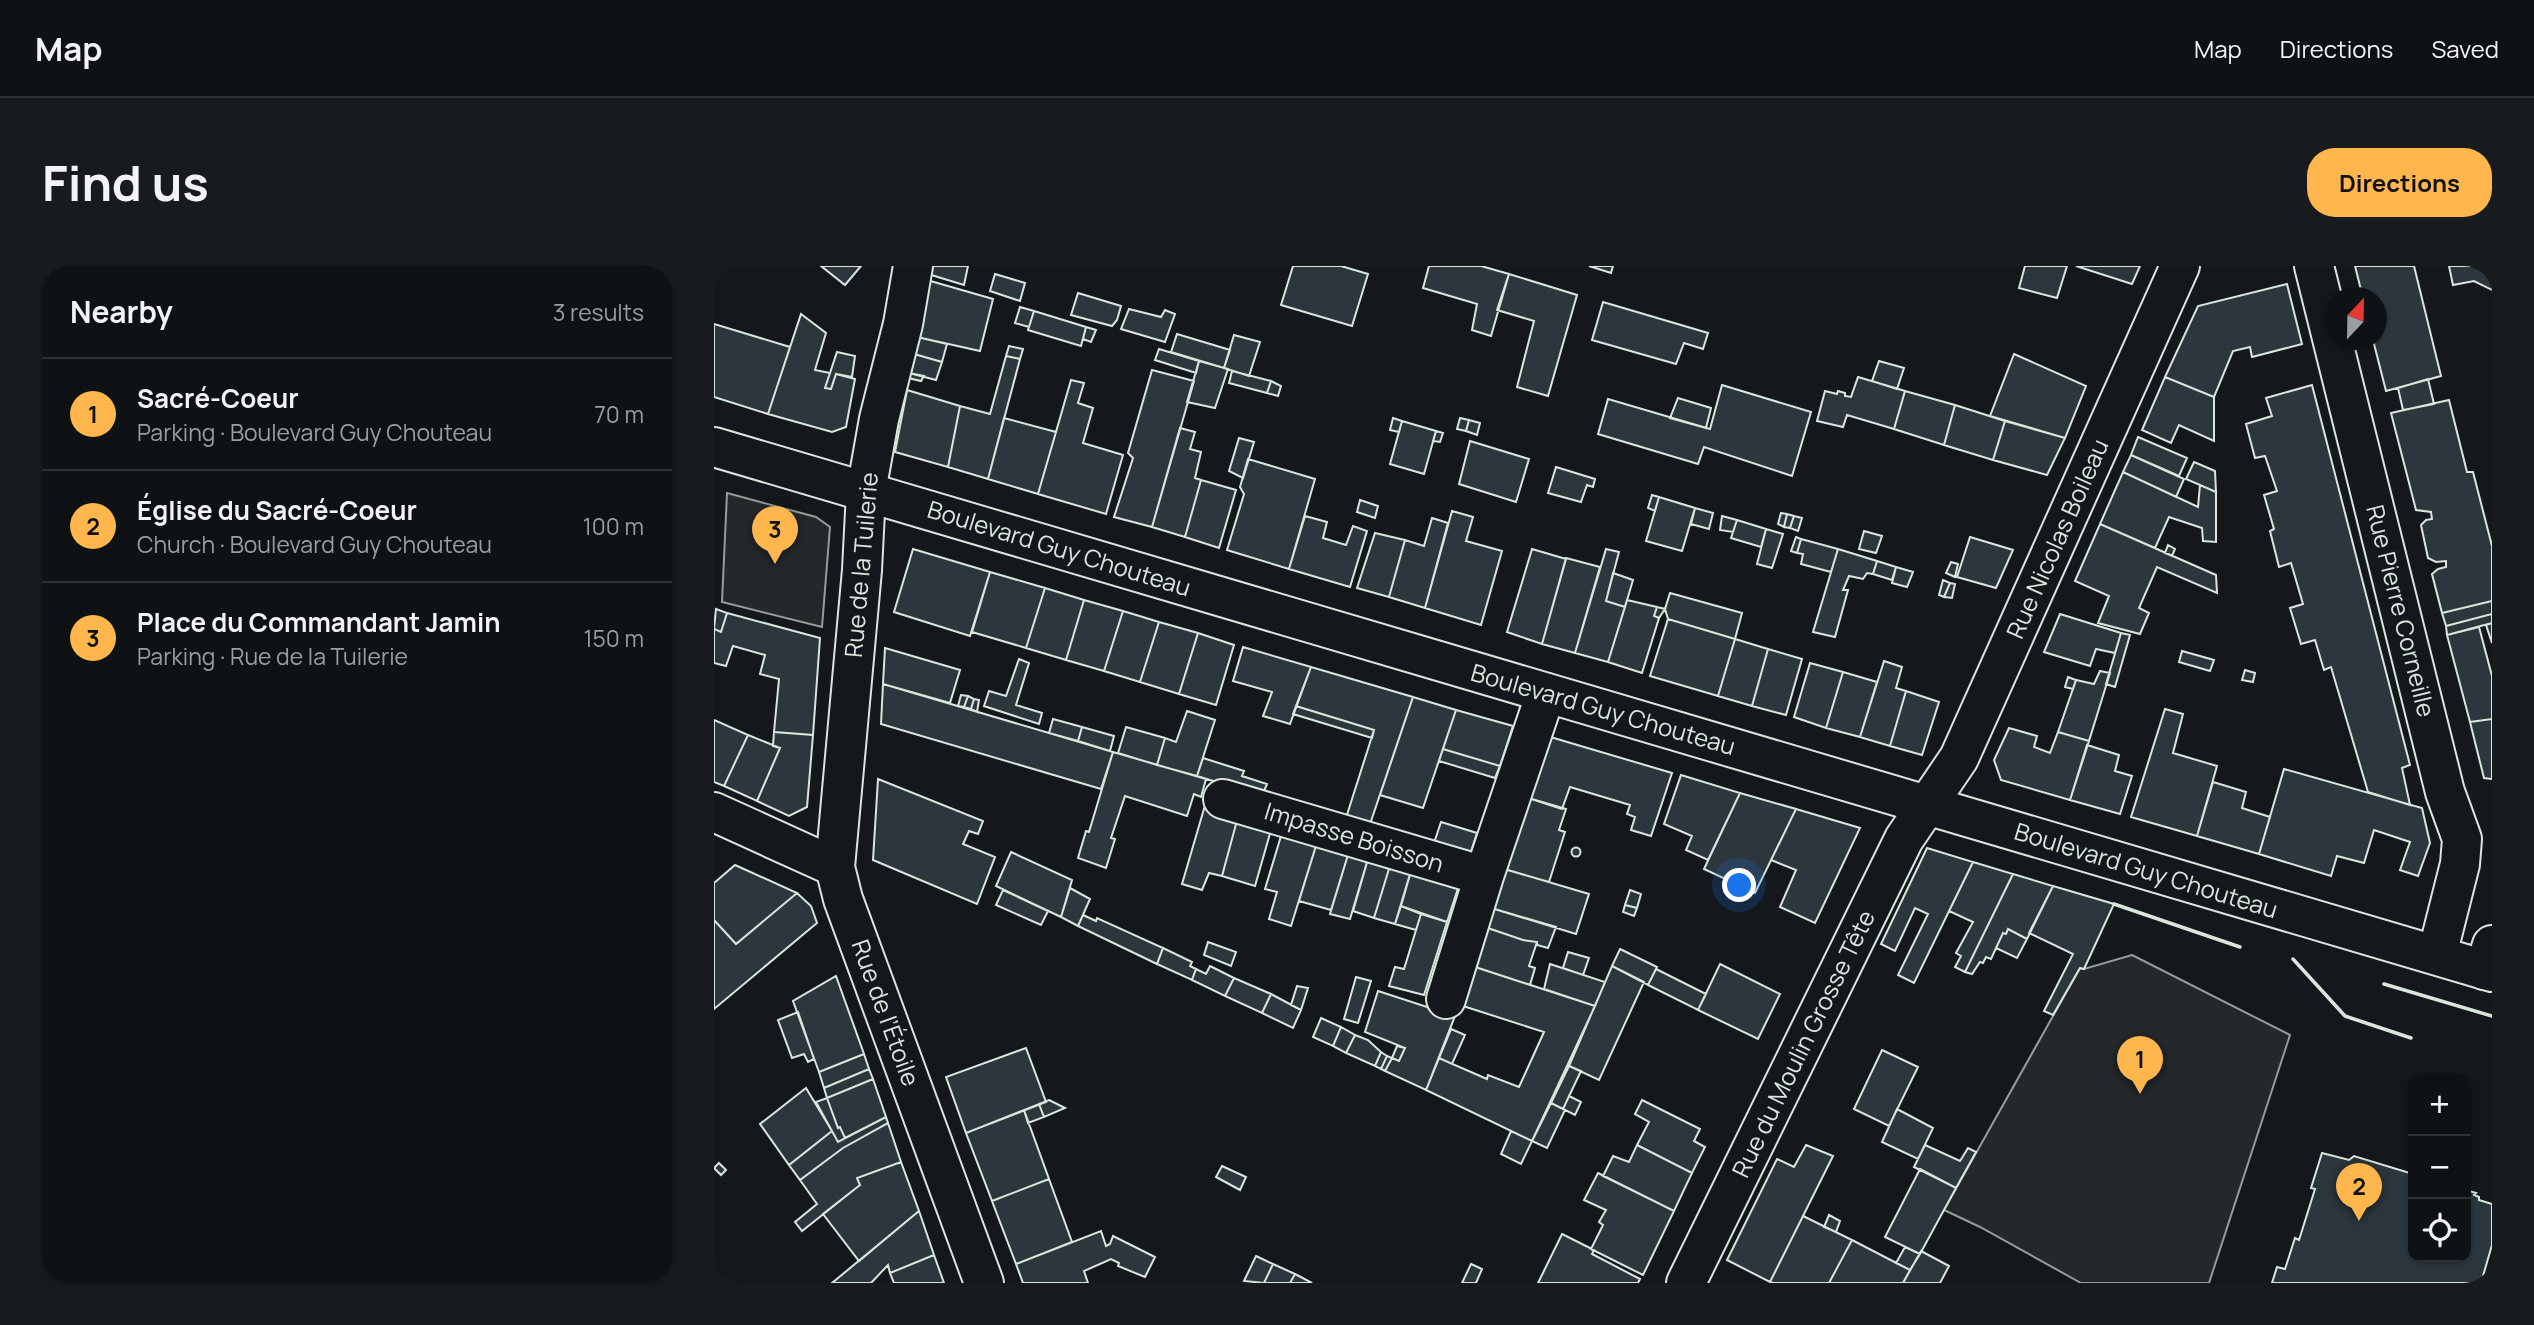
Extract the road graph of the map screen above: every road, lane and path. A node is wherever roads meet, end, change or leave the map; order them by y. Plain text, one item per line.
1 (913, 266) edge
2 (2180, 266) edge
3 (2314, 266) edge
4 (714, 447) edge
5 (866, 492) junction
6 (1546, 693) junction
7 (1223, 799) dead end
8 (1925, 806) junction
9 (714, 812) edge
10 (2477, 843) edge
11 (835, 867) junction
12 (1484, 876) junction
13 (2437, 955) junction
14 (2489, 962) edge
15 (1446, 999) dead end
16 (1697, 1279) edge
17 (984, 1283) edge

1 - 5 street, Rue de la Tuilerie
2 - 8 street, Rue Nicolas Boileau
3 - 10 street, Rue Pierre Corneille
4 - 5 street, Boulevard Guy Chouteau
5 - 6 street, Boulevard Guy Chouteau
5 - 11 street, Rue de la Tuilerie
6 - 8 street, Boulevard Guy Chouteau
6 - 12 street
7 - 12 street, Impasse Boisson
8 - 13 street, Boulevard Guy Chouteau
8 - 16 street, Rue du Moulin Grosse Tête
9 - 11 street
10 - 13 street, Rue Pierre Corneille
11 - 17 street, Rue de l’Étoile
12 - 15 street
13 - 14 street, Boulevard Guy Chouteau

